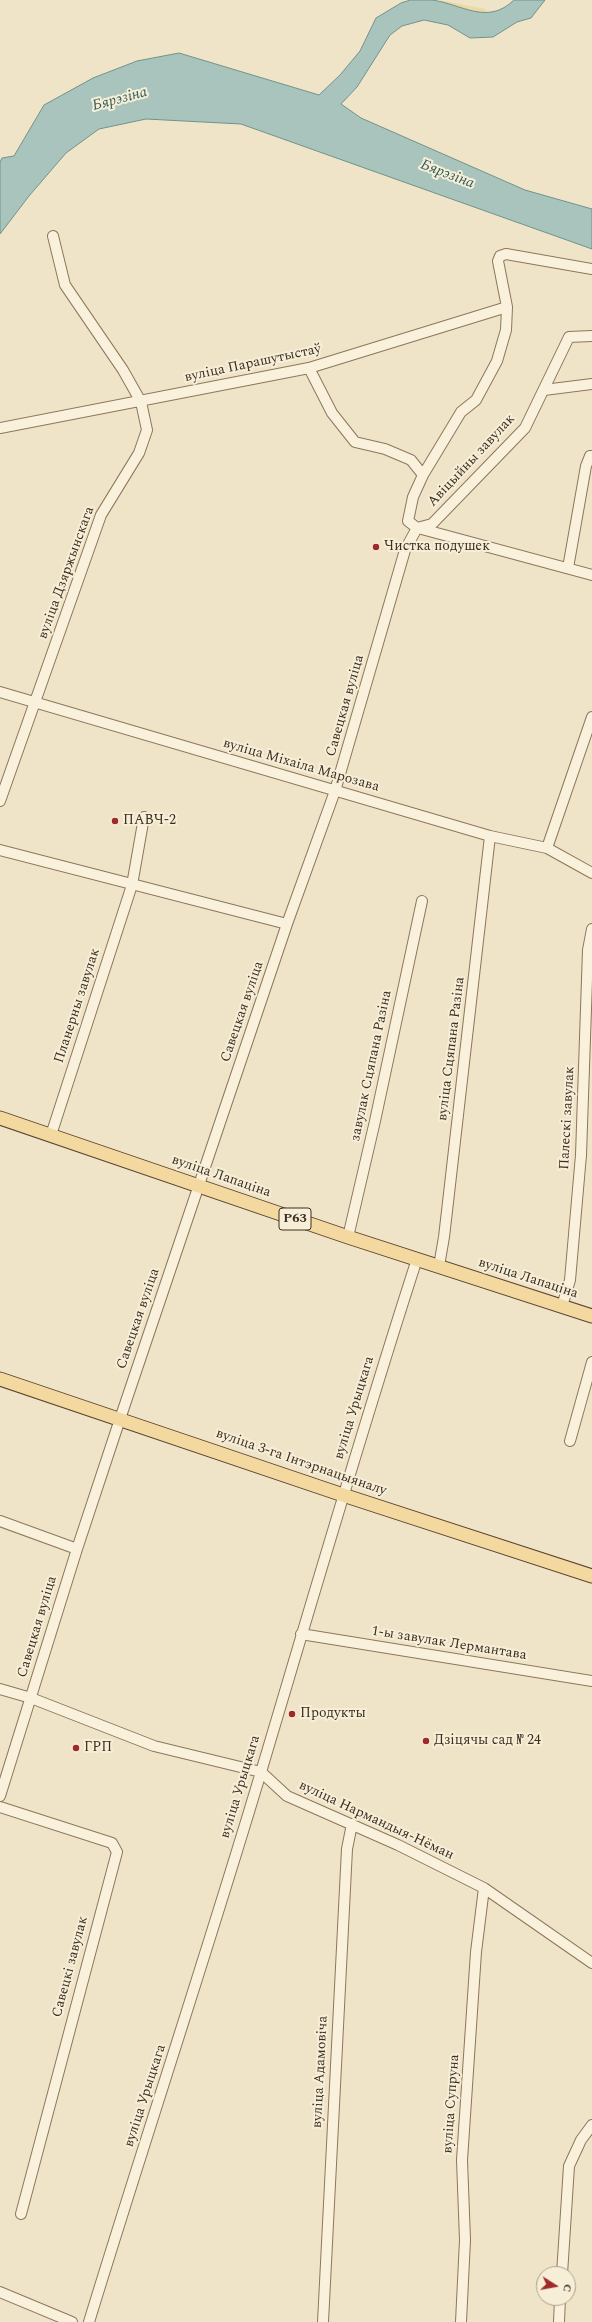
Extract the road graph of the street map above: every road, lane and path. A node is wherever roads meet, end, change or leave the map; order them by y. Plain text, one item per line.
1 (53, 236) dead end
2 (592, 269) edge
3 (507, 307) junction
4 (592, 336) edge
5 (309, 368) junction
6 (592, 384) edge
7 (544, 390) junction
8 (140, 402) junction
9 (0, 428) edge
10 (592, 456) edge
11 (423, 475) junction
12 (418, 528) junction
13 (568, 568) junction
14 (592, 575) edge
15 (0, 692) edge
16 (34, 702) junction
17 (592, 717) edge
18 (335, 791) junction
19 (0, 801) edge
20 (144, 817) dead end
21 (490, 836) junction
22 (548, 848) junction
23 (0, 850) edge
24 (592, 873) edge
25 (132, 885) junction
26 (422, 901) dead end
27 (287, 924) junction
28 (592, 929) edge
29 (0, 1118) edge
30 (51, 1135) junction
31 (199, 1186) junction
32 (348, 1237) junction
33 (417, 1259) junction
34 (439, 1266) junction
35 (562, 1306) junction
36 (592, 1316) edge
37 (592, 1362) edge
38 (0, 1379) edge
39 (120, 1419) junction
40 (570, 1441) dead end
41 (342, 1495) junction
42 (0, 1521) edge
43 (77, 1549) junction
44 (592, 1576) edge
45 (301, 1634) junction
46 (592, 1681) edge
47 (0, 1689) edge
48 (31, 1698) junction
49 (261, 1772) junction
50 (0, 1796) edge
51 (0, 1807) edge
52 (352, 1824) junction
53 (484, 1888) junction
54 (592, 1963) edge
55 (592, 2125) edge
56 (21, 2214) dead end
57 (563, 2266) edge
58 (0, 2292) edge
59 (560, 2306) edge
60 (72, 2322) edge
61 (89, 2322) edge
62 (323, 2322) edge
63 (461, 2322) edge
64 (559, 2322) edge

1 - 8 street, вуліца Дзяржынскага
2 - 3 street
3 - 5 street, вуліца Парашутыстаў
3 - 11 street
4 - 7 street, Авіцыйны завулак
5 - 8 street, вуліца Парашутыстаў
5 - 11 street
6 - 7 street
7 - 12 street, Авіцыйны завулак
8 - 9 street, вуліца Парашутыстаў
8 - 16 street, вуліца Дзяржынскага
10 - 13 street
11 - 12 street
12 - 13 street
12 - 18 street, Савецкая вуліца
13 - 14 street
15 - 16 street, вуліца Міхаіла Марозава
16 - 18 street, вуліца Міхаіла Марозава
16 - 19 street, вуліца Дзяржынскага
17 - 22 street
18 - 21 street, вуліца Міхаіла Марозава
18 - 27 street, Савецкая вуліца
20 - 25 street, Планерны завулак
21 - 22 street, вуліца Міхаіла Марозава
21 - 34 street, вуліца Сцяпана Разіна
22 - 24 street, вуліца Міхаіла Марозава
23 - 25 street
25 - 27 street
25 - 30 street, Планерны завулак
26 - 32 street, завулак Сцяпана Разіна
27 - 31 street, Савецкая вуліца
28 - 35 street, Палескі завулак
29 - 30 main road, вуліца Лапаціна / Р63
30 - 31 main road, вуліца Лапаціна / Р63
31 - 32 main road, вуліца Лапаціна / Р63
31 - 39 street, Савецкая вуліца
32 - 33 main road, вуліца Лапаціна / Р63
33 - 34 main road, вуліца Лапаціна / Р63
33 - 41 street, вуліца Урыцкага
34 - 35 main road, вуліца Лапаціна / Р63
35 - 36 main road, вуліца Лапаціна / Р63
37 - 40 street
38 - 39 main road, вуліца 3-га Інтэрнацыяналу
39 - 41 main road, вуліца 3-га Інтэрнацыяналу
39 - 43 street, Савецкая вуліца
41 - 44 main road, вуліца 3-га Інтэрнацыяналу
41 - 45 street, вуліца Урыцкага
42 - 43 street
43 - 48 street, Савецкая вуліца
45 - 46 street, 1-ы завулак Лермантава
45 - 49 street, вуліца Урыцкага
47 - 48 street, вуліца Нармандыя-Нёман
48 - 49 street, вуліца Нармандыя-Нёман
48 - 50 street, Савецкая вуліца
49 - 52 street, вуліца Нармандыя-Нёман
49 - 61 street, вуліца Урыцкага
51 - 56 street, Савецкі завулак
52 - 53 street, вуліца Нармандыя-Нёман
52 - 62 street, вуліца Адамовіча
53 - 54 street, вуліца Нармандыя-Нёман
53 - 63 street, вуліца Супруна
55 - 57 street
58 - 60 street
59 - 64 street

